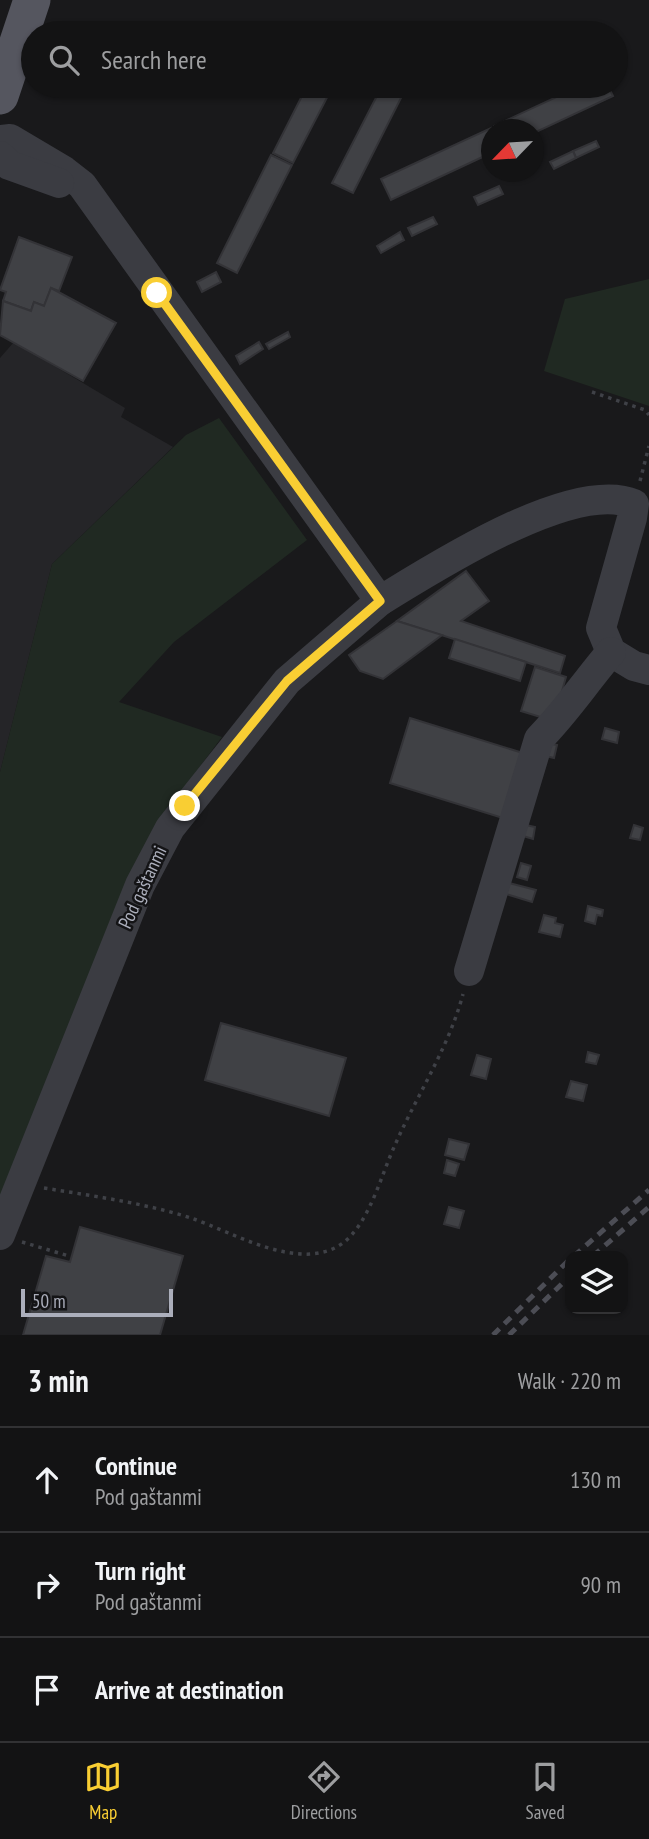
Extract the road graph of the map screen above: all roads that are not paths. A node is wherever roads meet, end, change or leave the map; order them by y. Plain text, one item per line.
1 (32, 0) edge
2 (25, 21) edge
3 (21, 33) edge
4 (0, 96) edge
5 (0, 140) edge
6 (0, 156) edge
7 (94, 207) junction
8 (380, 601) junction
9 (611, 652) junction
10 (649, 670) edge
11 (468, 971) road end
12 (0, 1234) edge

1 - 2 main road
3 - 4 main road
5 - 7 street
6 - 7 street
7 - 8 street
8 - 9 street, Pod gaštanmi
8 - 12 street, Pod gaštanmi
9 - 10 street
9 - 11 street

